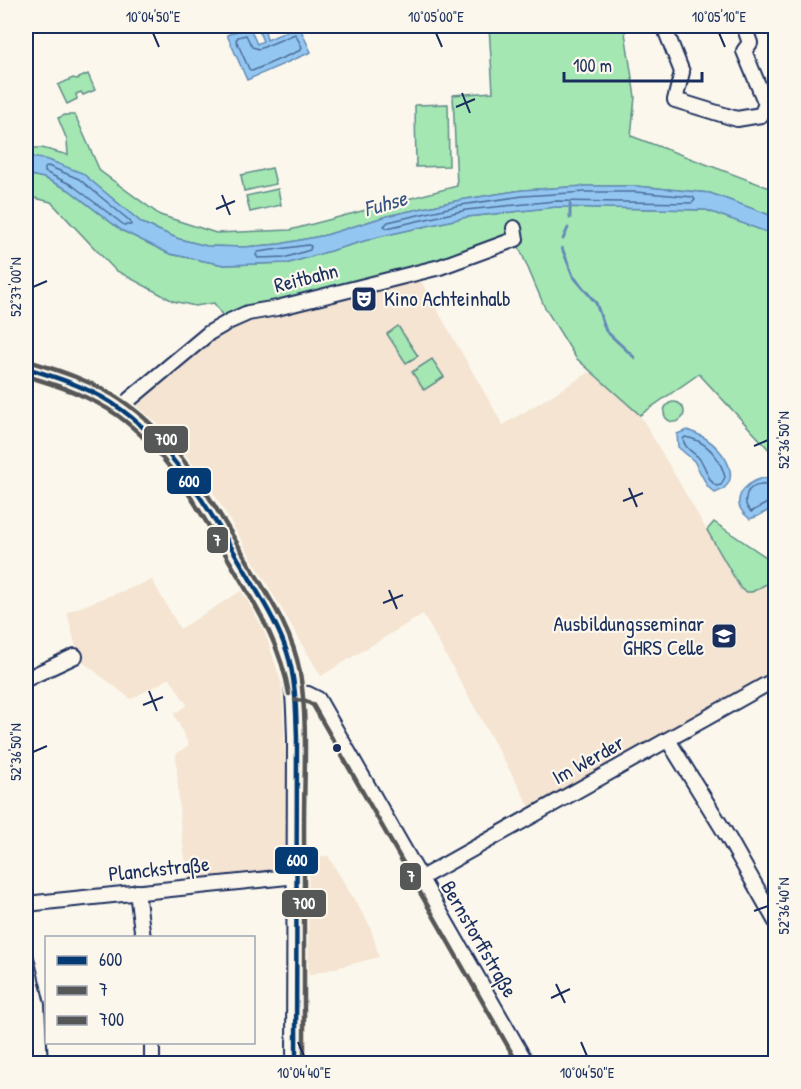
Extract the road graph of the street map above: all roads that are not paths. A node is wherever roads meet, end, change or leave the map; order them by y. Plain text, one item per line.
1 (669, 26) edge
2 (744, 26) edge
3 (514, 228) dead end
4 (26, 368) edge
5 (122, 410) junction
6 (75, 656) dead end
7 (26, 678) edge
8 (775, 680) edge
9 (296, 693) junction
10 (668, 740) junction
11 (297, 876) junction
12 (421, 878) junction
13 (137, 892) junction
14 (26, 904) edge
15 (776, 922) edge
16 (142, 936) edge
17 (26, 958) edge
18 (152, 1044) edge
19 (40, 1064) edge
20 (152, 1064) edge
21 (296, 1064) edge
22 (527, 1064) edge

1 - 2 street
3 - 5 street, Reitbahn
4 - 5 main road
5 - 9 main road
6 - 7 street
8 - 10 street, Im Werder
9 - 11 main road
9 - 12 street, Bernstorffstraße
10 - 12 street, Im Werder
10 - 15 street
11 - 13 street, Planckstraße
11 - 21 main road
12 - 22 street, Bernstorffstraße
13 - 14 street, Planckstraße
13 - 16 street
17 - 19 street
18 - 20 street

